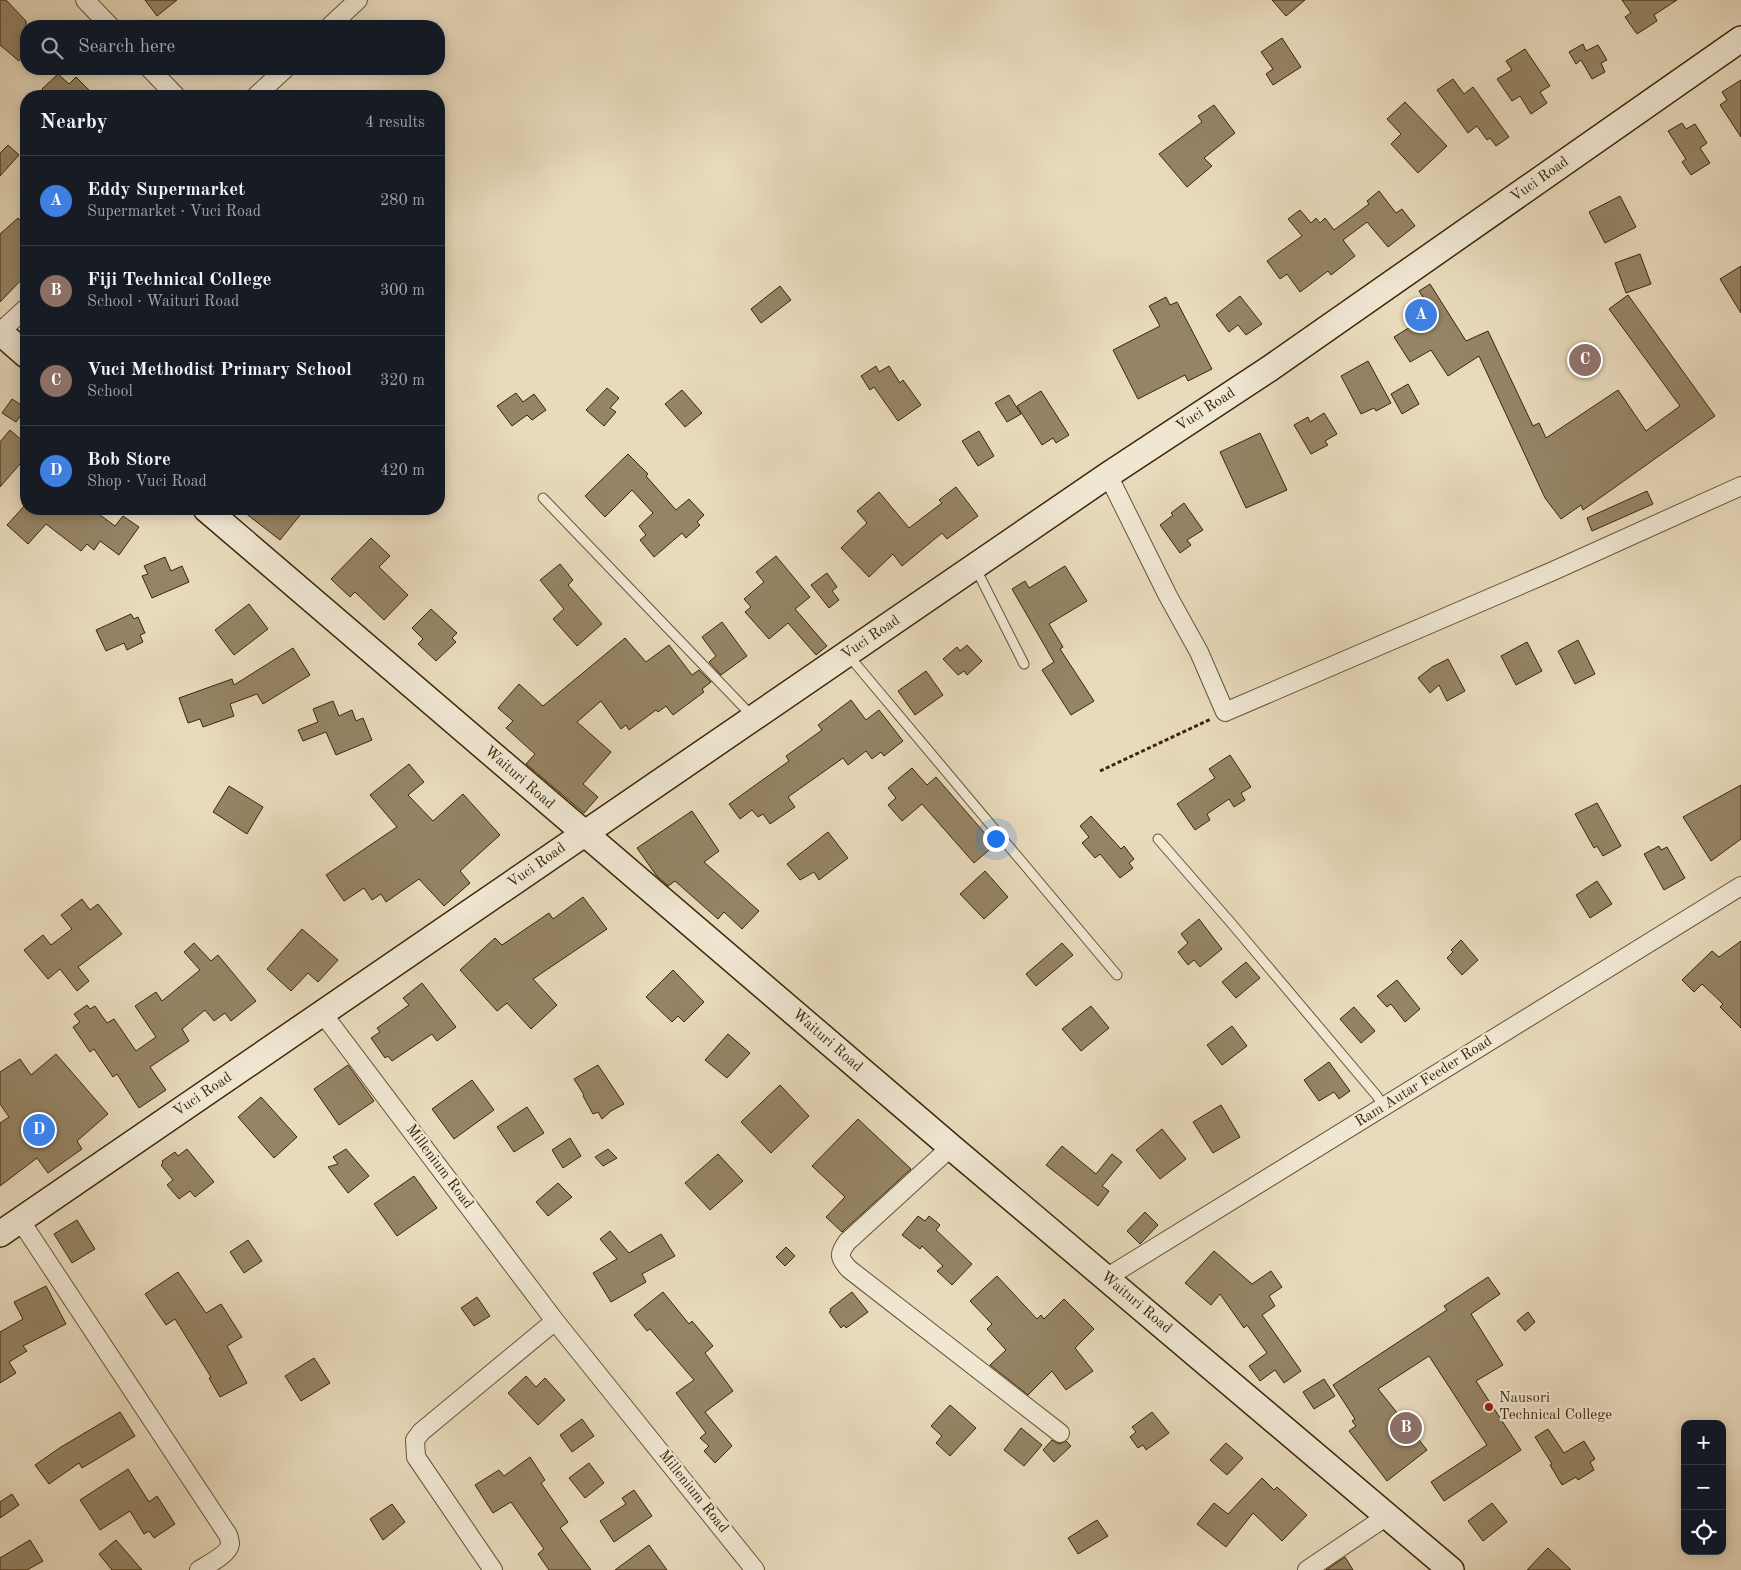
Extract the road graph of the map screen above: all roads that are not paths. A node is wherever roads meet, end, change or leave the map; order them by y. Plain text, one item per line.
1 (85, 0) edge
2 (358, 0) edge
3 (104, 20) edge
4 (336, 20) edge
5 (1741, 39) edge
6 (156, 75) edge
7 (279, 75) edge
8 (170, 90) edge
9 (262, 90) edge
10 (20, 314) edge
11 (0, 332) edge
12 (20, 350) edge
13 (1108, 475) junction
14 (1741, 486) edge
15 (542, 498) dead end
16 (213, 515) edge
17 (975, 567) junction
18 (848, 654) junction
19 (1024, 664) dead end
20 (752, 717) junction
21 (584, 834) junction
22 (1158, 839) dead end
23 (1741, 886) edge
24 (1117, 976) dead end
25 (323, 1014) junction
26 (1384, 1106) junction
27 (951, 1147) junction
28 (20, 1220) junction
29 (0, 1234) edge
30 (1106, 1278) junction
31 (555, 1321) junction
32 (1060, 1433) dead end
33 (1387, 1516) junction
34 (198, 1570) edge
35 (493, 1570) edge
36 (755, 1570) edge
37 (1307, 1570) edge
38 (1451, 1570) edge

1 - 3 street
2 - 4 street
5 - 13 main road, Vuci Road
6 - 8 street
7 - 9 street
10 - 11 street
11 - 12 main road
13 - 14 street
13 - 17 main road, Vuci Road
15 - 20 lane
16 - 21 main road, Waituri Road
17 - 18 main road, Vuci Road
17 - 19 lane
18 - 20 main road, Vuci Road
18 - 24 lane
20 - 21 main road, Vuci Road
21 - 25 main road, Vuci Road
21 - 27 main road, Waituri Road
22 - 26 lane
23 - 26 street, Ram Autar Feeder Road
25 - 28 main road, Vuci Road
25 - 31 street, Millenium Road
26 - 30 street, Ram Autar Feeder Road
27 - 30 main road, Waituri Road
27 - 32 street
28 - 29 main road, Vuci Road
28 - 34 street
30 - 33 main road, Waituri Road
31 - 35 street
31 - 36 street, Millenium Road
33 - 37 street
33 - 38 main road, Waituri Road

